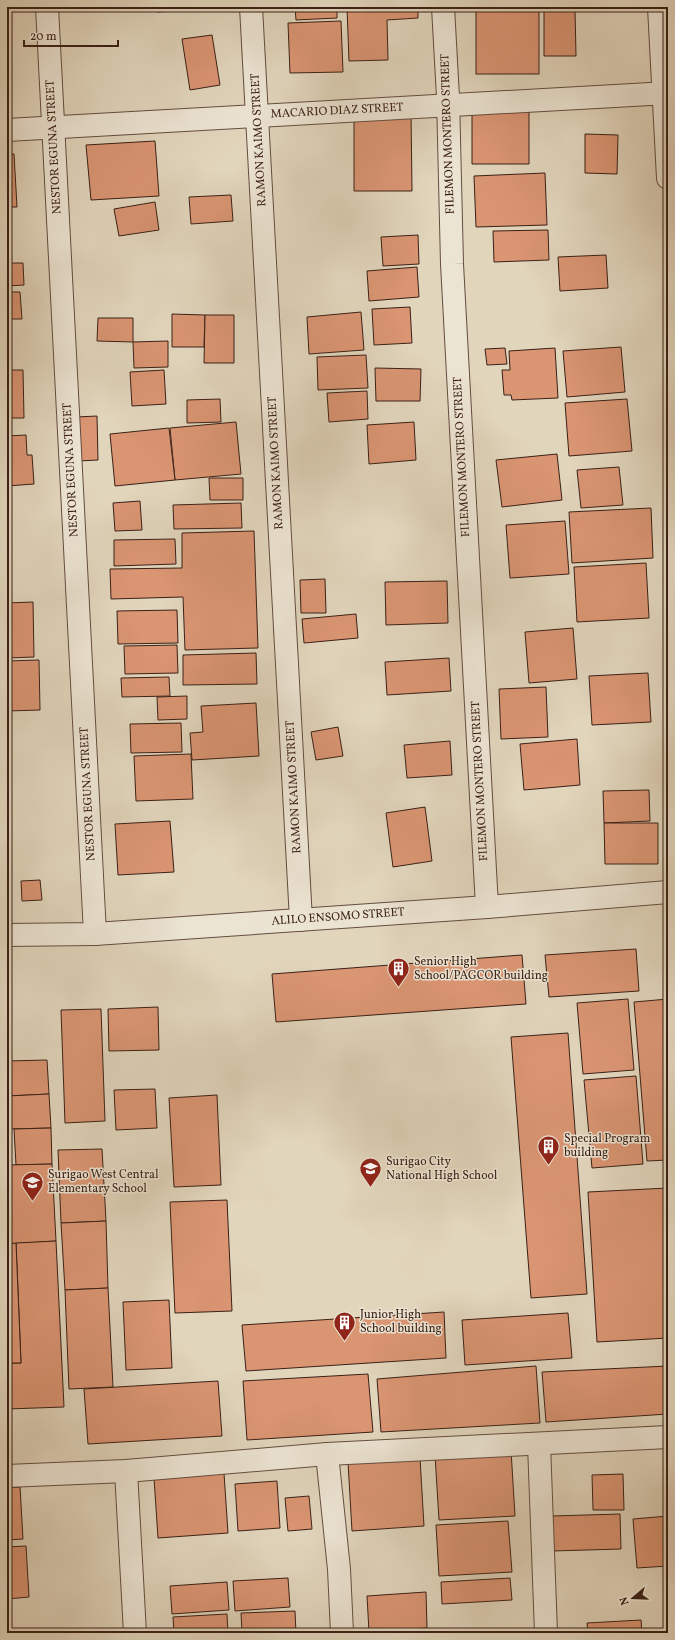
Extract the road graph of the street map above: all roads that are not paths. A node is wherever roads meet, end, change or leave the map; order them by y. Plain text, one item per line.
1 (47, 7) edge
2 (251, 7) edge
3 (443, 7) edge
4 (659, 7) edge
5 (666, 93) edge
6 (448, 105) junction
7 (257, 116) junction
8 (53, 127) junction
9 (7, 130) edge
10 (668, 178) edge
11 (668, 892) edge
12 (486, 908) junction
13 (301, 920) junction
14 (95, 934) junction
15 (7, 935) edge
16 (668, 1437) edge
17 (539, 1444) junction
18 (327, 1454) junction
19 (126, 1471) junction
20 (7, 1476) edge
21 (135, 1633) edge
22 (342, 1633) edge
23 (546, 1633) edge

1 - 8 street, NESTOR EGUNA STREET
2 - 7 street, RAMON KAIMO STREET
3 - 6 street, FILEMON MONTERO STREET
4 - 5 street
5 - 6 street, MACARIO DIAZ STREET
5 - 10 street
6 - 7 street, MACARIO DIAZ STREET
6 - 12 street, FILEMON MONTERO STREET
7 - 8 street, MACARIO DIAZ STREET
7 - 13 street, RAMON KAIMO STREET
8 - 9 street, MACARIO DIAZ STREET
8 - 14 street, NESTOR EGUNA STREET
11 - 12 street, ALILO ENSOMO STREET
12 - 13 street, ALILO ENSOMO STREET
13 - 14 street, ALILO ENSOMO STREET
14 - 15 street, ALILO ENSOMO STREET
16 - 17 street
17 - 18 street
17 - 23 street
18 - 19 street
18 - 22 street
19 - 20 street
19 - 21 street

